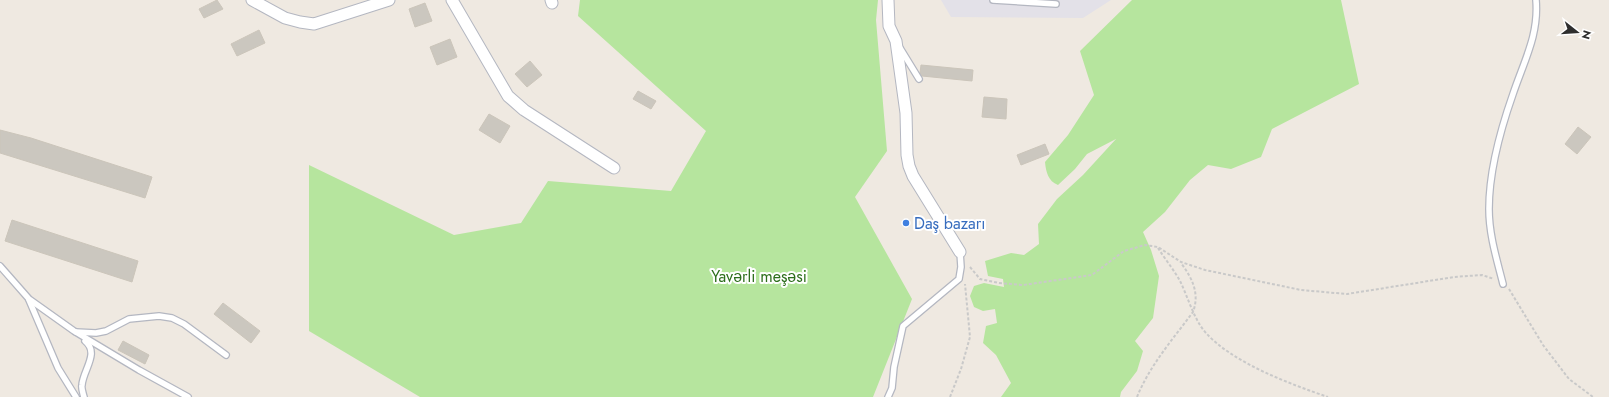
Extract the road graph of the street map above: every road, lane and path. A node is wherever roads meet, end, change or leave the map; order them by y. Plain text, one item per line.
1 (252, 0) edge
2 (389, 0) edge
3 (452, 0) edge
4 (888, 0) edge
5 (993, 0) edge
6 (1536, 0) edge
7 (1056, 4) dead end
8 (896, 41) junction
9 (919, 79) dead end
10 (614, 168) dead end
11 (1158, 247) junction
12 (960, 252) junction
13 (1181, 262) junction
14 (0, 266) edge
15 (965, 277) dead end
16 (1504, 284) junction
17 (29, 299) junction
18 (1193, 312) junction
19 (74, 331) junction
20 (226, 355) dead end
21 (76, 397) edge
22 (84, 397) edge
23 (188, 397) edge
24 (888, 397) edge
25 (950, 397) edge
26 (1137, 397) edge
27 (1328, 397) edge
28 (1594, 397) edge

1 - 2 street
3 - 10 street
4 - 8 street
5 - 7 lane
6 - 16 lane
8 - 9 lane
8 - 12 street
11 - 12 path
11 - 13 path
11 - 18 path
12 - 24 lane
13 - 16 path
13 - 18 path
14 - 17 lane
15 - 25 path
16 - 28 path
17 - 19 lane
17 - 21 lane
18 - 26 path
18 - 27 path
19 - 20 lane
19 - 22 lane
19 - 23 lane

